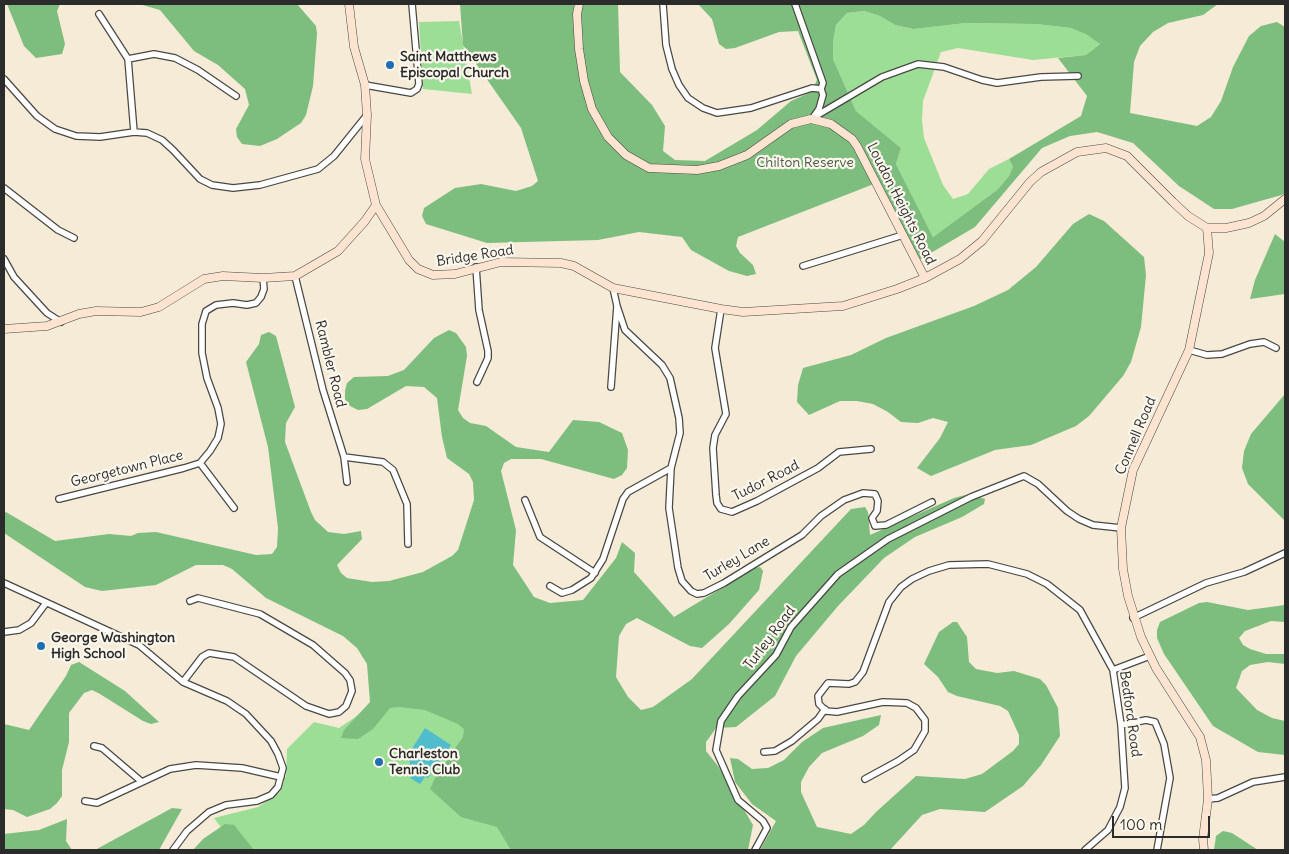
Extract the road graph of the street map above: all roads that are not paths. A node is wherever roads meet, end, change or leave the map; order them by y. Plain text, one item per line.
1 (349, 4) edge
2 (412, 4) edge
3 (579, 4) edge
4 (663, 4) edge
5 (795, 4) edge
6 (99, 14) dead end
7 (128, 59) junction
8 (1078, 76) dead end
9 (4, 80) edge
10 (365, 85) junction
11 (821, 89) junction
12 (236, 96) dead end
13 (367, 115) junction
14 (811, 119) junction
15 (134, 132) junction
16 (4, 188) edge
17 (1285, 199) edge
18 (376, 205) junction
19 (1207, 228) junction
20 (903, 235) junction
21 (74, 238) dead end
22 (4, 259) edge
23 (803, 266) dead end
24 (476, 267) junction
25 (295, 276) junction
26 (263, 278) junction
27 (925, 278) junction
28 (613, 288) junction
29 (617, 306) junction
30 (721, 309) junction
31 (61, 322) junction
32 (4, 329) edge
33 (1276, 348) dead end
34 (1189, 350) junction
35 (477, 382) dead end
36 (611, 387) dead end
37 (870, 449) dead end
38 (344, 457) junction
39 (200, 463) junction
40 (671, 468) junction
41 (347, 482) dead end
42 (59, 498) dead end
43 (525, 500) dead end
44 (932, 502) dead end
45 (234, 508) dead end
46 (1121, 528) junction
47 (408, 544) dead end
48 (1285, 553) edge
49 (595, 573) junction
50 (4, 583) edge
51 (550, 586) dead end
52 (190, 602) dead end
53 (46, 603) junction
54 (1134, 618) junction
55 (4, 632) edge
56 (1150, 656) junction
57 (1113, 670) junction
58 (183, 682) junction
59 (825, 709) junction
60 (1121, 726) junction
61 (94, 746) dead end
62 (764, 752) dead end
63 (281, 777) junction
64 (1285, 777) edge
65 (865, 779) dead end
66 (142, 782) junction
67 (1208, 799) junction
68 (85, 801) dead end
69 (173, 850) edge
70 (755, 850) edge
71 (1085, 850) edge
72 (1157, 850) edge
73 (1204, 850) edge

1 - 10 main road, Bridge Road
2 - 10 street
3 - 14 main road
4 - 11 street
5 - 11 street
6 - 7 street
7 - 12 street
7 - 15 street
8 - 14 street
9 - 15 street
10 - 13 main road, Bridge Road
11 - 14 street
13 - 15 street
13 - 18 main road, Bridge Road
14 - 20 main road, Loudon Heights Road
16 - 21 street
17 - 19 main road
18 - 24 main road, Bridge Road
18 - 25 main road
19 - 27 main road, Loudon Heights Road
19 - 34 main road, Connell Road
20 - 23 street
20 - 27 main road, Loudon Heights Road
22 - 31 street
24 - 28 main road, Bridge Road
24 - 35 street
25 - 26 main road
25 - 38 street, Rambler Road
26 - 31 main road
26 - 39 street, Georgetown Place
27 - 30 main road, Bridge Road
28 - 29 street
28 - 30 main road, Bridge Road
29 - 36 street
29 - 40 street, Turley Lane
30 - 37 street, Tudor Road
31 - 32 main road
33 - 34 street
34 - 46 main road, Connell Road
38 - 41 street, Rambler Road
38 - 47 street
39 - 42 street, Georgetown Place
39 - 45 street
40 - 44 street, Turley Lane
40 - 49 street
43 - 49 street
46 - 54 main road, Connell Road
46 - 70 street, Turley Road
48 - 54 street
49 - 51 street
50 - 53 street
52 - 58 street
53 - 55 street
53 - 58 street
54 - 56 main road, Connell Road
56 - 57 street
56 - 67 main road, Connell Road
57 - 59 street, Bedford Road
57 - 60 street, Bedford Road
58 - 63 street
59 - 62 street
59 - 65 street
60 - 71 street, Bedford Road
60 - 72 street
61 - 66 street
63 - 66 street
63 - 69 street
64 - 67 street
66 - 68 street
67 - 73 main road, Connell Road

